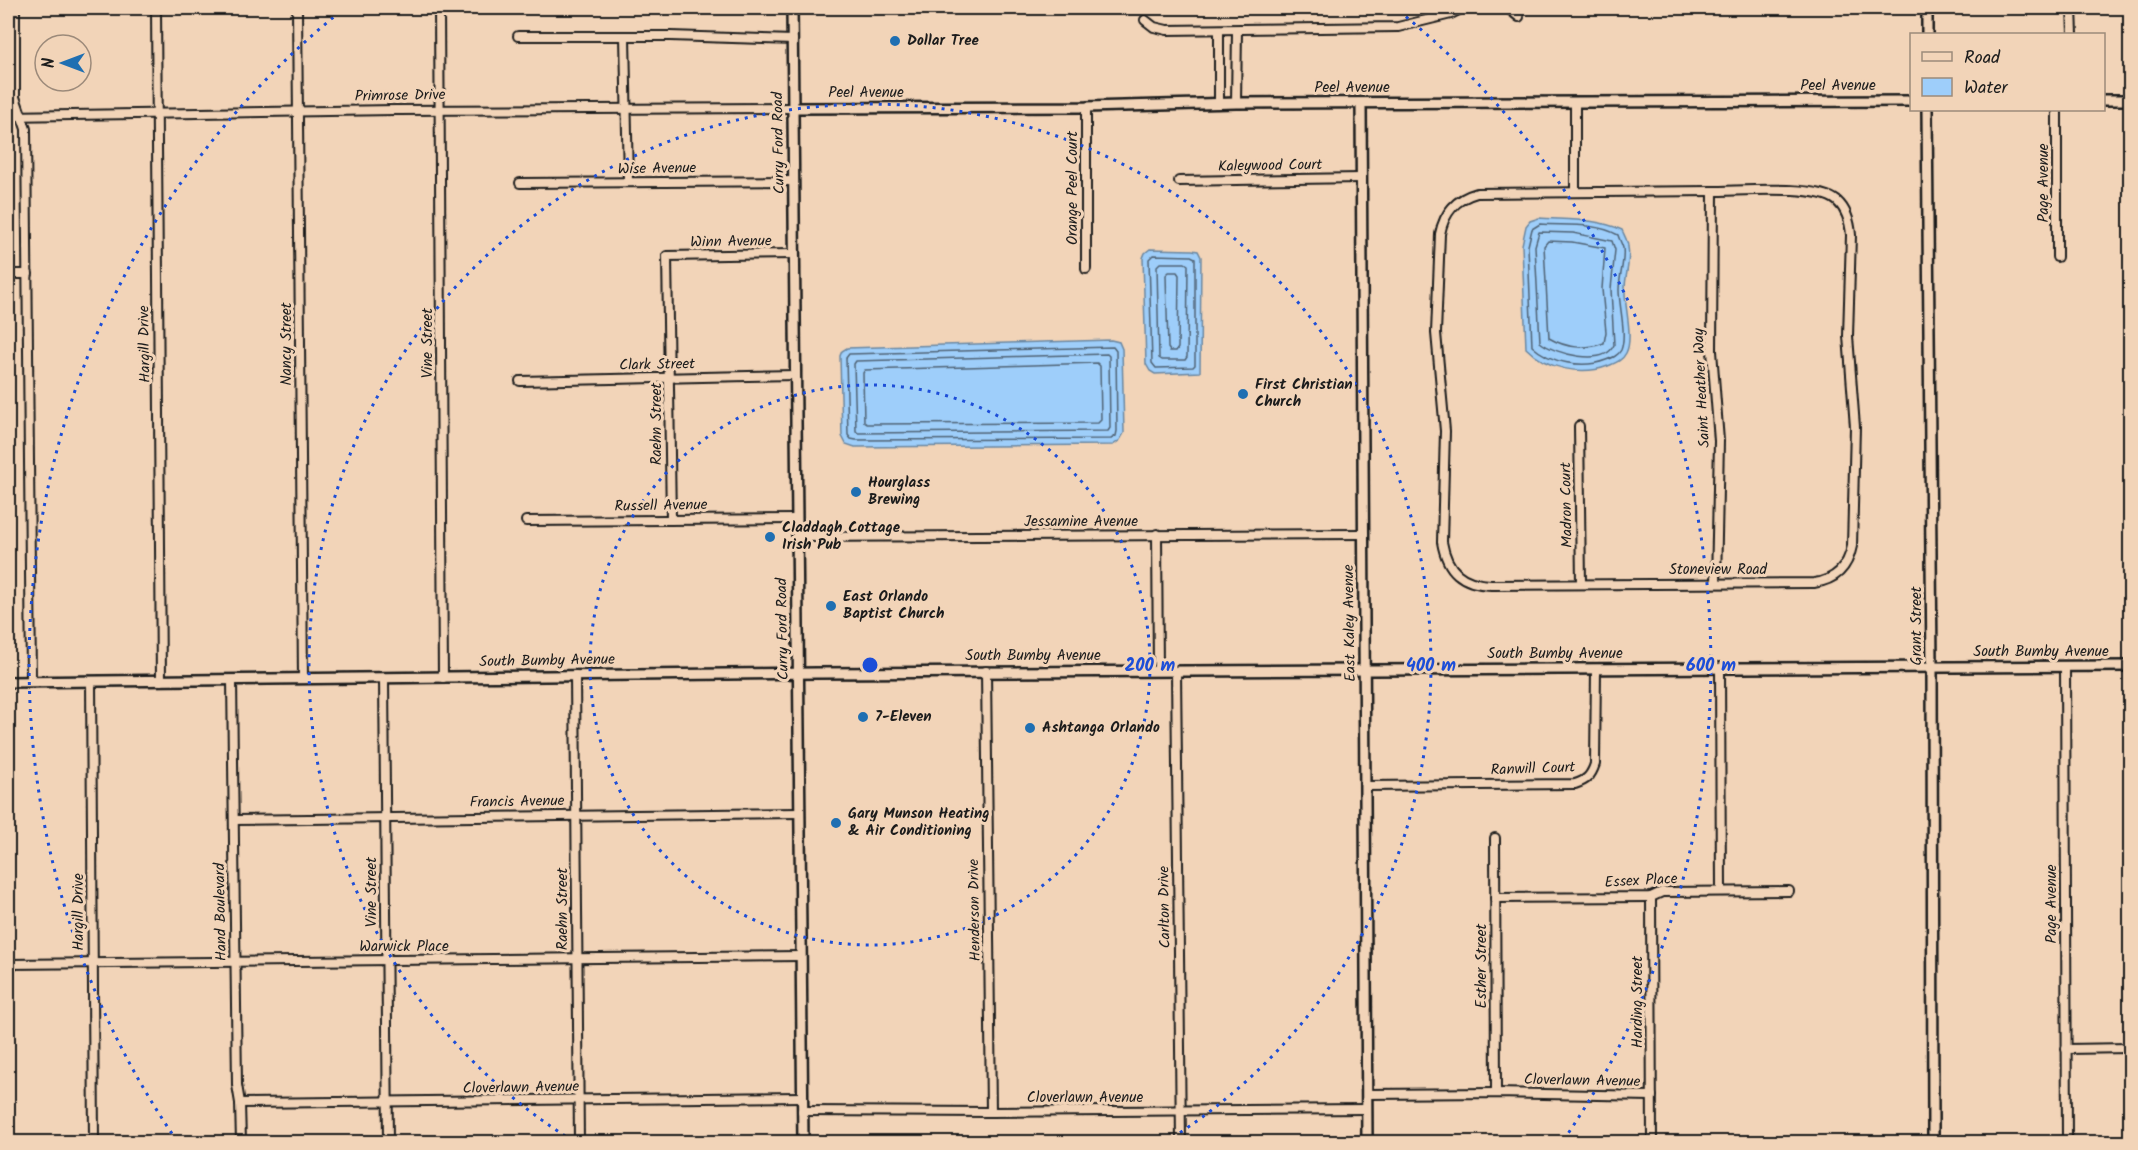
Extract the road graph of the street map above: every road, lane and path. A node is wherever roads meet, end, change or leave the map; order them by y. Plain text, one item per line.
1 (15, 8) edge
2 (156, 8) edge
3 (297, 8) edge
4 (439, 8) edge
5 (792, 8) edge
6 (1463, 8) edge
7 (1508, 8) edge
8 (1927, 8) edge
9 (2072, 8) edge
10 (1519, 17) dead end
11 (1145, 20) dead end
12 (1219, 30) junction
13 (1237, 30) junction
14 (1927, 33) edge
15 (2073, 33) edge
16 (518, 36) dead end
17 (625, 36) junction
18 (793, 40) junction
19 (2105, 100) edge
20 (2130, 100) edge
21 (1910, 101) edge
22 (1236, 103) junction
23 (1575, 103) junction
24 (1219, 104) junction
25 (1361, 104) junction
26 (1086, 107) junction
27 (793, 108) junction
28 (440, 109) junction
29 (626, 109) junction
30 (298, 111) junction
31 (1927, 111) edge
32 (2057, 111) edge
33 (156, 114) junction
34 (8, 116) edge
35 (22, 116) junction
36 (1361, 178) junction
37 (794, 181) junction
38 (1179, 181) dead end
39 (628, 182) junction
40 (520, 183) dead end
41 (1713, 191) junction
42 (1575, 192) junction
43 (794, 254) junction
44 (667, 256) joint
45 (2057, 257) dead end
46 (1086, 269) dead end
47 (8, 274) edge
48 (28, 274) junction
49 (795, 375) junction
50 (670, 378) junction
51 (520, 381) dead end
52 (1580, 426) dead end
53 (797, 519) junction
54 (671, 520) junction
55 (526, 521) dead end
56 (1157, 534) junction
57 (1364, 534) junction
58 (797, 537) junction
59 (1716, 583) junction
60 (1581, 584) junction
61 (2065, 666) junction
62 (2130, 666) edge
63 (1932, 667) junction
64 (1720, 668) junction
65 (1596, 669) junction
66 (1366, 670) junction
67 (986, 671) junction
68 (1158, 671) junction
69 (1176, 671) junction
70 (799, 673) junction
71 (575, 675) junction
72 (384, 678) junction
73 (443, 678) junction
74 (303, 679) junction
75 (232, 680) junction
76 (31, 681) junction
77 (91, 681) junction
78 (161, 681) junction
79 (8, 682) edge
80 (1366, 786) junction
81 (800, 813) junction
82 (576, 815) junction
83 (384, 817) junction
84 (234, 820) junction
85 (1495, 838) dead end
86 (1720, 891) junction
87 (1789, 891) dead end
88 (1651, 897) junction
89 (1495, 898) junction
90 (801, 956) junction
91 (577, 959) junction
92 (235, 961) junction
93 (386, 961) junction
94 (93, 963) junction
95 (8, 964) edge
96 (2130, 1048) edge
97 (2066, 1049) junction
98 (1496, 1093) junction
99 (1367, 1094) junction
100 (1652, 1096) junction
101 (802, 1097) junction
102 (579, 1101) junction
103 (240, 1103) junction
104 (387, 1103) junction
105 (1367, 1109) junction
106 (802, 1111) junction
107 (1180, 1111) junction
108 (991, 1112) junction
109 (94, 1143) edge
110 (241, 1143) edge
111 (388, 1143) edge
112 (579, 1143) edge
113 (802, 1143) edge
114 (1181, 1143) edge
115 (1367, 1143) edge
116 (1652, 1143) edge
117 (1933, 1143) edge
118 (2067, 1143) edge

1 - 35 street
2 - 33 street, Hargill Drive
3 - 30 street, Nancy Street
4 - 28 street, Vine Street
5 - 18 street, Curry Ford Road
6 - 13 street
7 - 10 street
8 - 14 street
9 - 15 street
11 - 12 street
12 - 13 street
12 - 24 street
13 - 22 street
16 - 17 street
17 - 18 street
17 - 29 street
18 - 27 street, Curry Ford Road
19 - 20 street
21 - 23 street, Peel Avenue
22 - 24 street, Peel Avenue
22 - 25 street, Peel Avenue
23 - 25 street, Peel Avenue
23 - 42 street
24 - 26 street, Peel Avenue
25 - 36 street, East Kaley Avenue
26 - 27 street, Peel Avenue
26 - 46 street, Orange Peel Court
27 - 29 street, Primrose Drive
27 - 37 street, Curry Ford Road
28 - 29 street, Primrose Drive
28 - 30 street, Primrose Drive
28 - 73 street, Vine Street
29 - 39 street
30 - 33 street, Primrose Drive
30 - 74 street, Nancy Street
31 - 63 street, Grant Street
32 - 45 street, Page Avenue
33 - 35 street, Primrose Drive
33 - 78 street, Hargill Drive
34 - 35 street, Primrose Drive
35 - 48 street
36 - 38 street, Kaleywood Court
36 - 57 street, East Kaley Avenue
37 - 39 street, Wise Avenue
37 - 43 street, Curry Ford Road
39 - 40 street, Wise Avenue
41 - 42 street, Stoneview Road
41 - 59 street, Saint Heather Way
41 - 59 street, Stoneview Road
42 - 60 street, Stoneview Road
43 - 44 street, Winn Avenue
43 - 49 street, Curry Ford Road
44 - 50 street, Raehn Street
47 - 48 street
48 - 76 street
49 - 50 street, Clark Street
49 - 53 street, Curry Ford Road
50 - 51 street, Clark Street
50 - 54 street, Raehn Street
52 - 60 street, Madron Court
53 - 54 street, Russell Avenue
53 - 58 street, Curry Ford Road
54 - 55 street, Russell Avenue
56 - 57 street, Jessamine Avenue
56 - 58 street, Jessamine Avenue
56 - 68 street
57 - 66 street, East Kaley Avenue
58 - 70 street, Curry Ford Road
59 - 60 street, Stoneview Road
61 - 62 street, South Bumby Avenue
61 - 63 street, South Bumby Avenue
61 - 97 street, Page Avenue
63 - 64 street, South Bumby Avenue
63 - 117 street, Grant Street
64 - 65 street, South Bumby Avenue
64 - 86 street
65 - 66 street, South Bumby Avenue
65 - 80 street, Ranwill Court
66 - 69 street, South Bumby Avenue
66 - 80 street, East Kaley Avenue
67 - 68 street, South Bumby Avenue
67 - 70 street, South Bumby Avenue
67 - 108 street, Henderson Drive
68 - 69 street, South Bumby Avenue
69 - 107 street, Carlton Drive
70 - 71 street, South Bumby Avenue
70 - 81 street, Curry Ford Road
71 - 73 street, South Bumby Avenue
71 - 82 street, Raehn Street
72 - 73 street, South Bumby Avenue
72 - 74 street, South Bumby Avenue
72 - 83 street, Vine Street
74 - 75 street, South Bumby Avenue
75 - 78 street, South Bumby Avenue
75 - 84 street, Hand Boulevard
76 - 77 street, South Bumby Avenue
76 - 79 street, South Bumby Avenue
77 - 78 street, South Bumby Avenue
77 - 94 street, Hargill Drive
80 - 99 street, East Kaley Avenue
81 - 82 street, Francis Avenue
81 - 90 street, Curry Ford Road
82 - 83 street, Francis Avenue
82 - 91 street, Raehn Street
83 - 84 street, Francis Avenue
83 - 93 street, Vine Street
84 - 92 street, Hand Boulevard
85 - 89 street, Esther Street
86 - 87 street, Essex Place
86 - 88 street, Essex Place
88 - 89 street, Essex Place
88 - 100 street, Harding Street
89 - 98 street, Esther Street
90 - 91 street, Warwick Place
90 - 101 street, Curry Ford Road
91 - 93 street, Warwick Place
91 - 102 street, Raehn Street
92 - 93 street, Warwick Place
92 - 94 street, Warwick Place
92 - 103 street, Hand Boulevard
93 - 104 street, Vine Street
94 - 95 street, Warwick Place
94 - 109 street, Hargill Drive
96 - 97 street
97 - 118 street, Page Avenue
98 - 99 street, Cloverlawn Avenue
98 - 100 street, Cloverlawn Avenue
99 - 105 street, East Kaley Avenue
100 - 116 street, Harding Street
101 - 102 street, Cloverlawn Avenue
101 - 106 street, Curry Ford Road
102 - 104 street, Cloverlawn Avenue
102 - 112 street, Raehn Street
103 - 104 street, Cloverlawn Avenue
103 - 110 street, Hand Boulevard
104 - 111 street, Vine Street
105 - 107 street, Cloverlawn Avenue
105 - 115 street, East Kaley Avenue
106 - 108 street, Cloverlawn Avenue
106 - 113 street, Curry Ford Road
107 - 108 street, Cloverlawn Avenue
107 - 114 street, Carlton Drive

